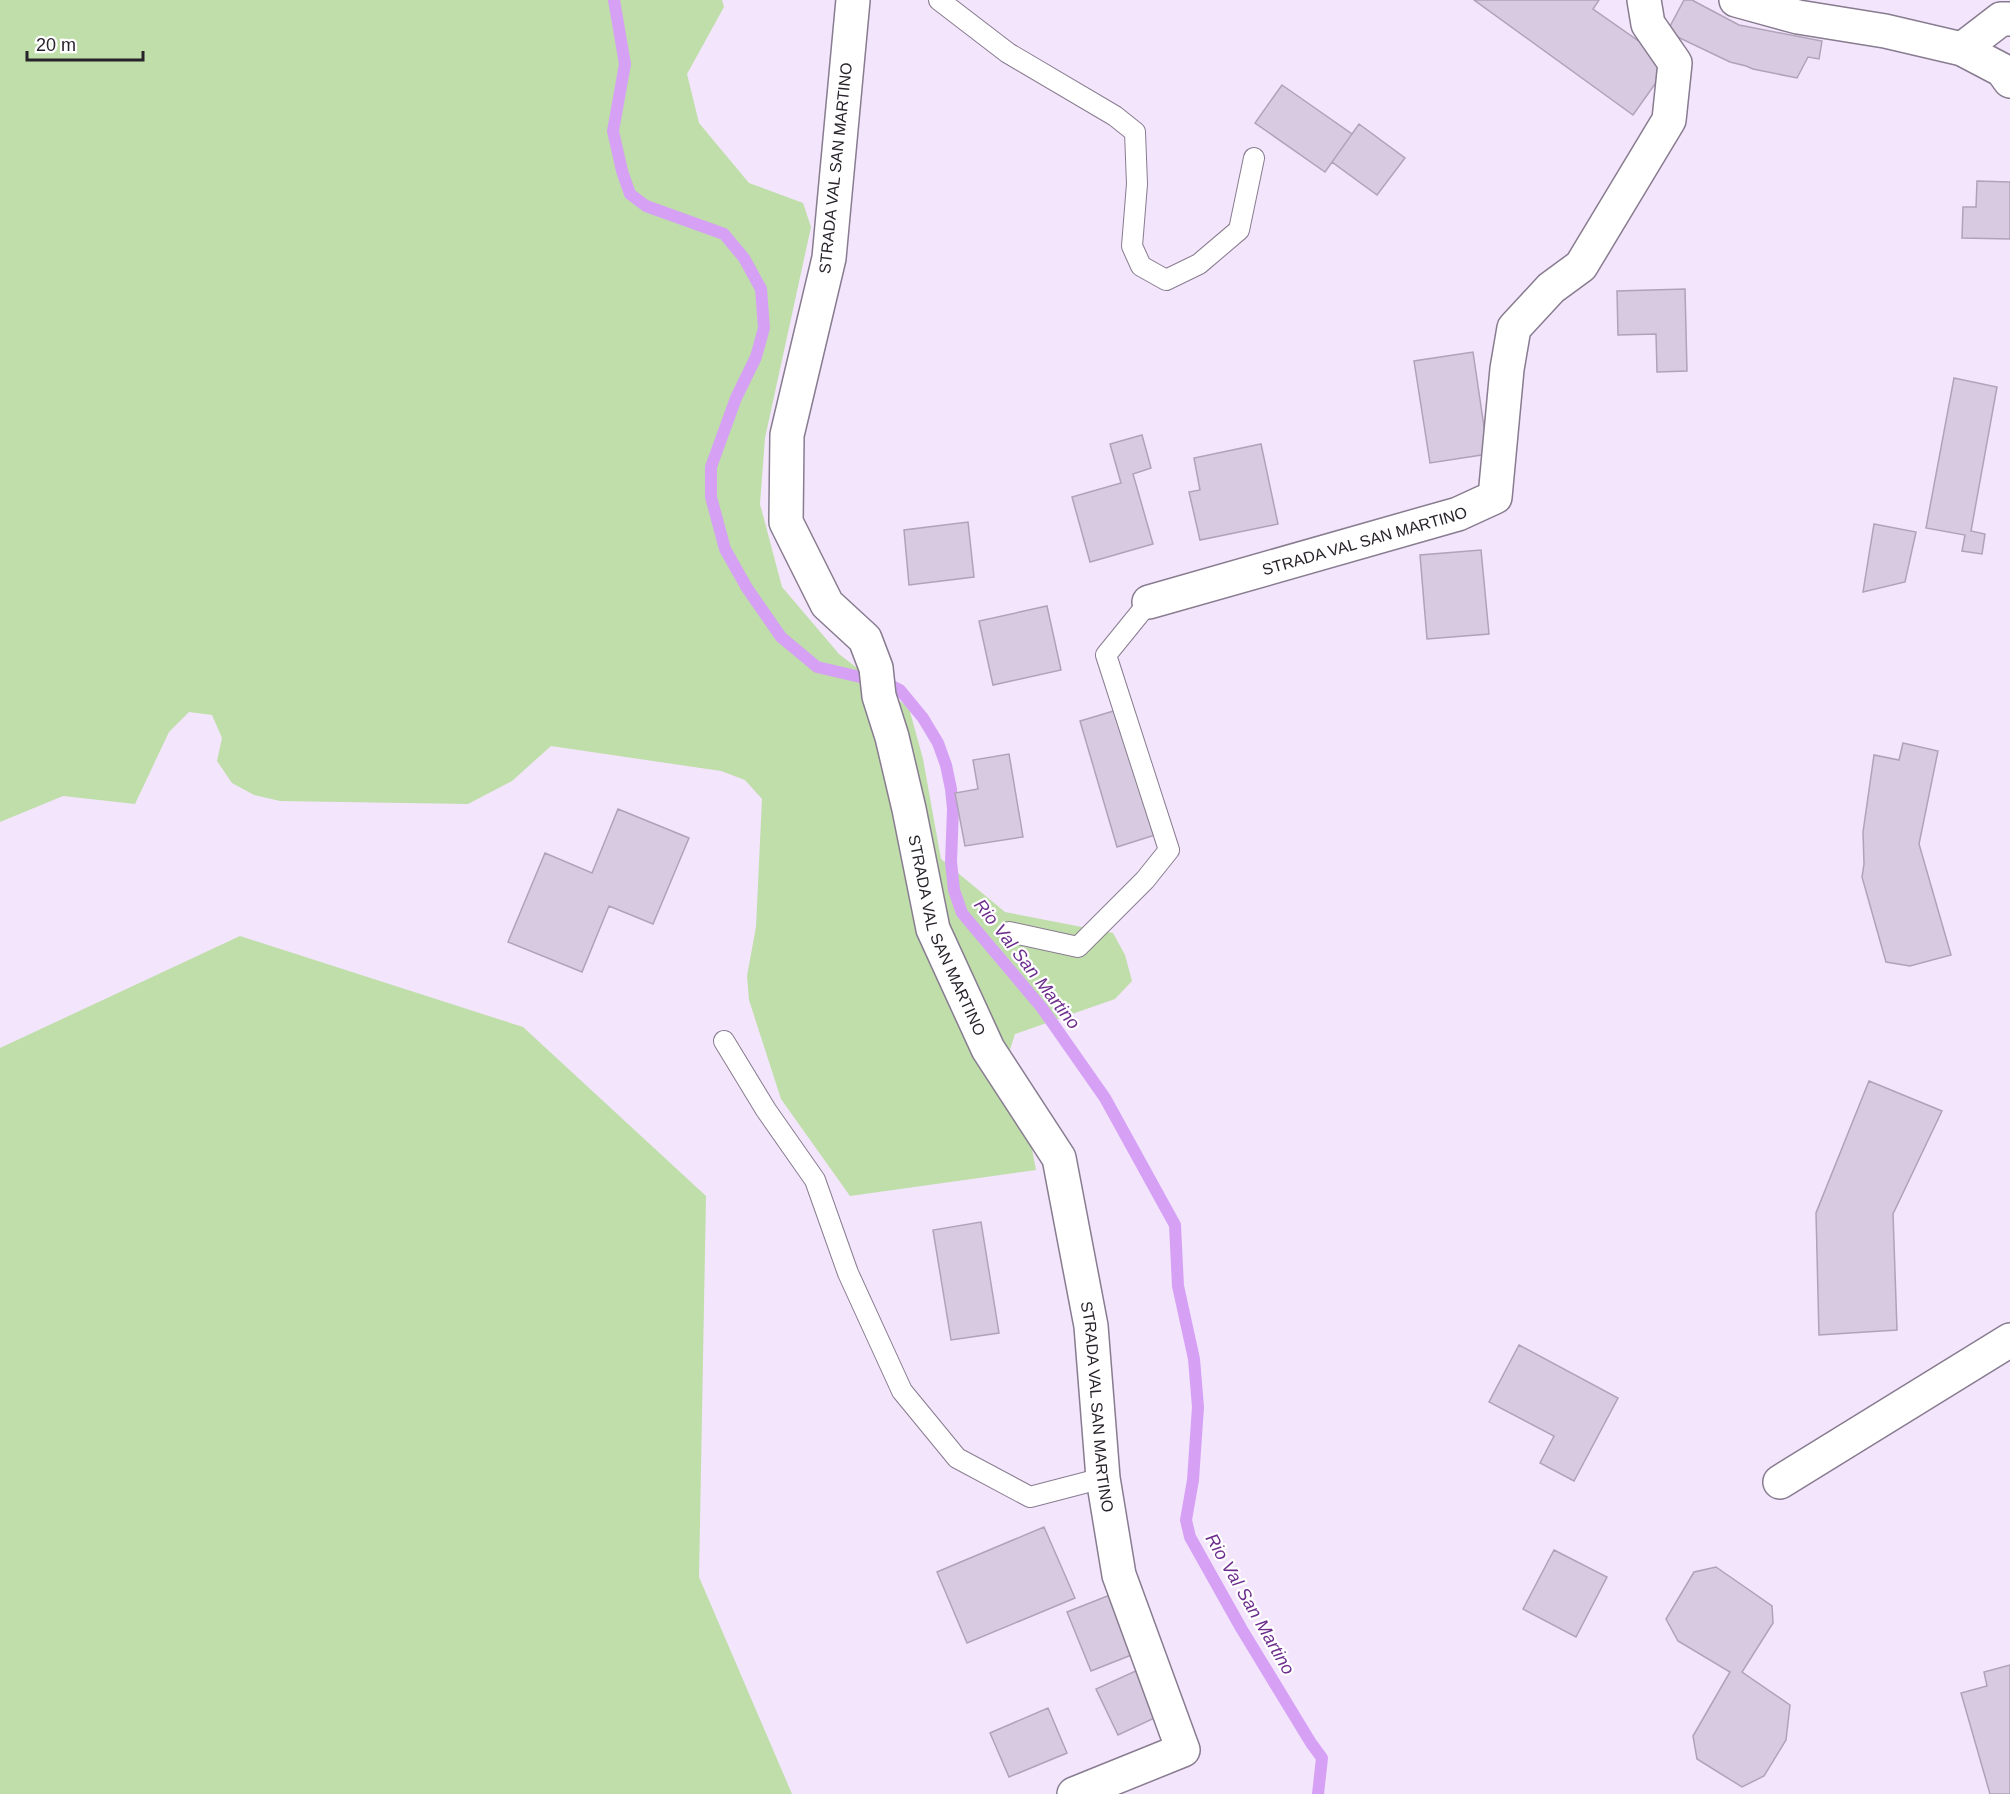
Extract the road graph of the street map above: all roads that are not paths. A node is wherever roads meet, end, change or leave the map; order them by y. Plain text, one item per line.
1 (853, 0) edge
2 (939, 0) edge
3 (1644, 0) edge
4 (1736, 0) edge
5 (2010, 19) edge
6 (1962, 49) junction
7 (2010, 81) edge
8 (1254, 158) dead end
9 (1149, 602) joint
10 (1009, 932) dead end
11 (724, 1041) dead end
12 (2010, 1341) edge
13 (1103, 1478) junction
14 (1780, 1482) dead end
15 (1074, 1794) edge

1 - 13 street, STRADA VAL SAN MARTINO
2 - 8 lane
3 - 9 street, STRADA VAL SAN MARTINO
4 - 6 street
5 - 6 street
6 - 7 street
9 - 10 lane, STRADA VAL SAN MARTINO
11 - 13 lane
12 - 14 street
13 - 15 street, STRADA VAL SAN MARTINO

